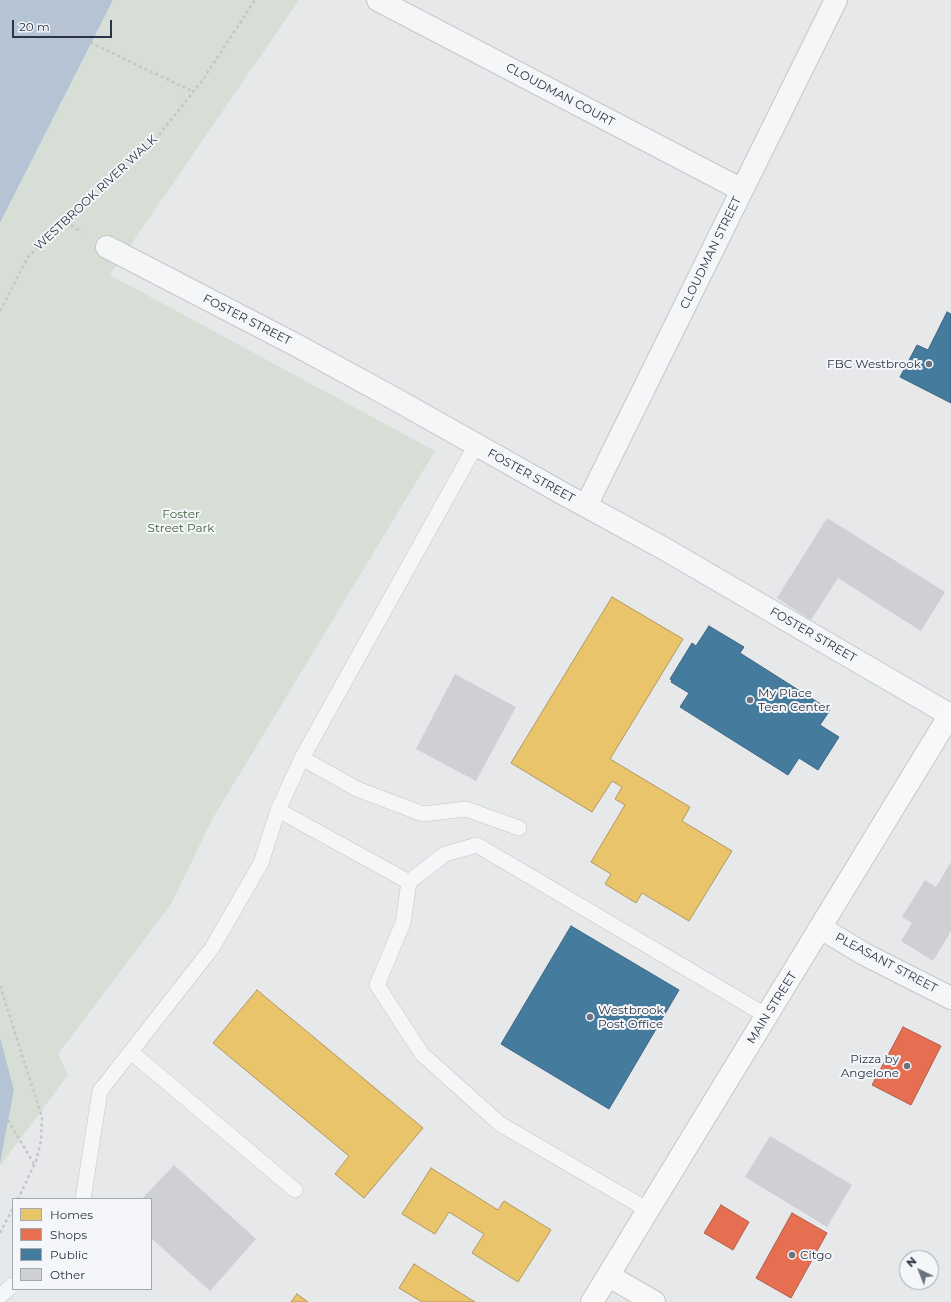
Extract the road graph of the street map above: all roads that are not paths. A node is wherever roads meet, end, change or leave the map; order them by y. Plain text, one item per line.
1 (378, 0) edge
2 (836, 0) edge
3 (742, 190) junction
4 (107, 248) dead end
5 (476, 445) junction
6 (586, 506) junction
7 (950, 714) edge
8 (302, 758) junction
9 (278, 810) junction
10 (519, 828) dead end
11 (409, 882) junction
12 (821, 928) junction
13 (951, 998) edge
14 (767, 1016) junction
15 (130, 1052) junction
16 (294, 1190) dead end
17 (83, 1198) edge
18 (648, 1210) junction
19 (609, 1276) junction
20 (12, 1286) edge
21 (0, 1296) edge
22 (592, 1302) edge
23 (654, 1302) edge

1 - 3 street, CLOUDMAN COURT
2 - 3 street, CLOUDMAN STREET
3 - 6 street, CLOUDMAN STREET
4 - 5 street, FOSTER STREET
5 - 6 street, FOSTER STREET
5 - 8 lane
6 - 7 street, FOSTER STREET
7 - 12 main road, MAIN STREET
8 - 9 lane
8 - 10 lane
9 - 11 lane
9 - 15 lane
11 - 14 lane
11 - 18 lane
12 - 13 street, PLEASANT STREET
12 - 14 main road, MAIN STREET
14 - 18 main road, MAIN STREET
15 - 16 lane
15 - 17 lane
18 - 19 main road, MAIN STREET
19 - 22 main road, MAIN STREET
19 - 23 main road
20 - 21 lane

